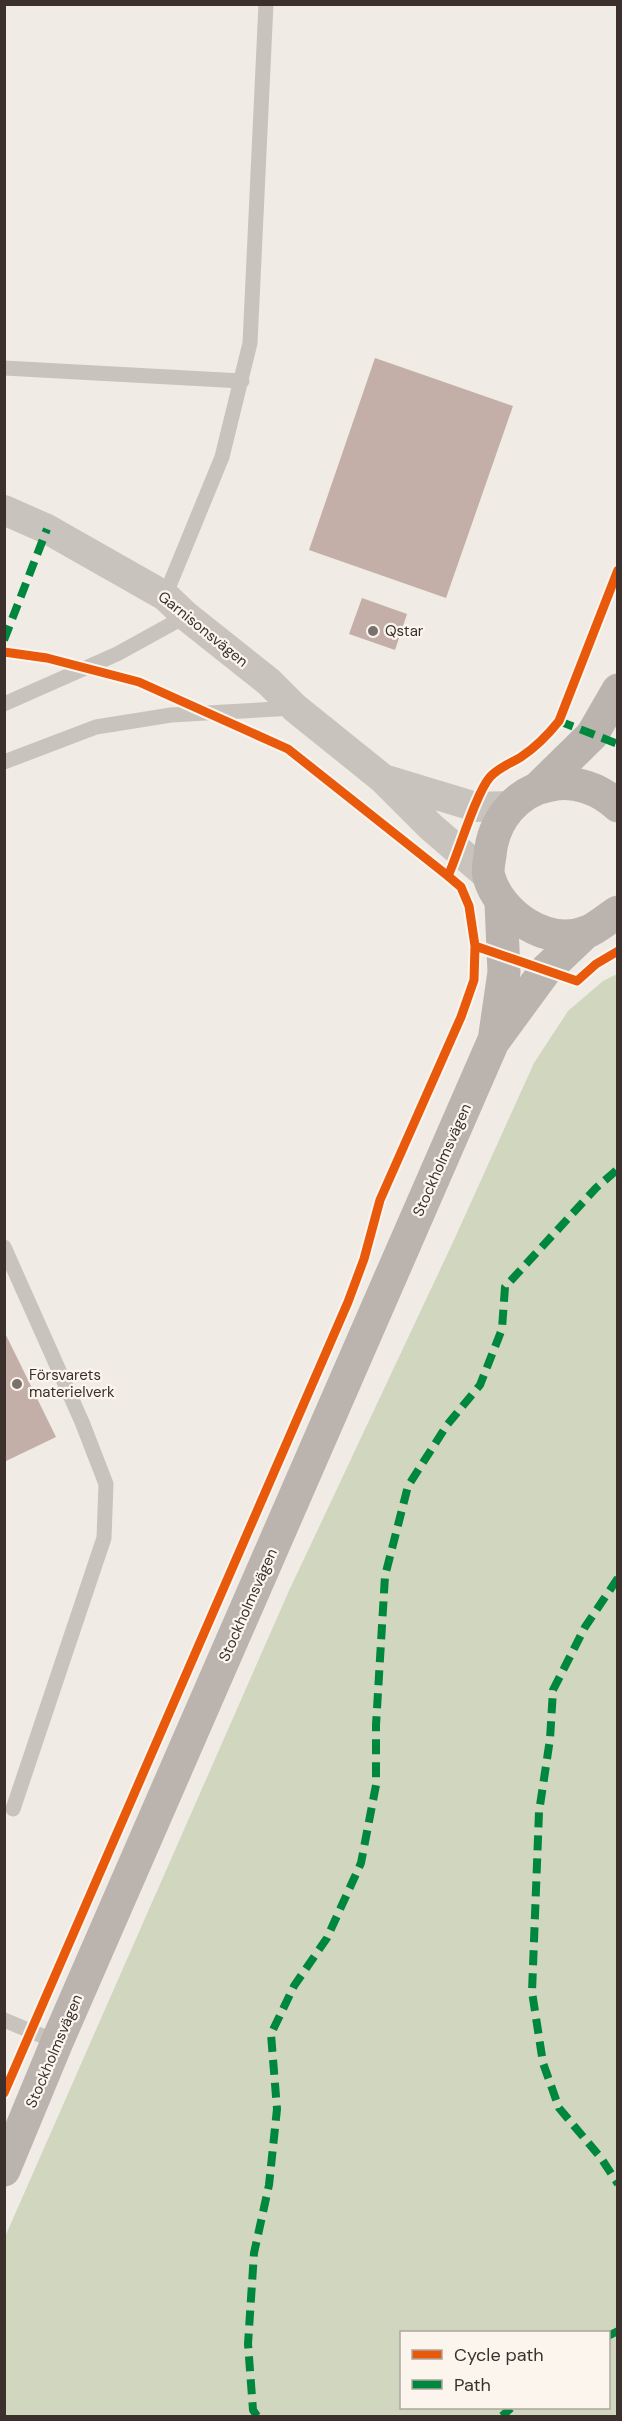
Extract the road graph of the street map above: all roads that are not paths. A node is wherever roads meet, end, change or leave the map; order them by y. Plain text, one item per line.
1 (266, 4) edge
2 (4, 368) edge
3 (242, 381) junction
4 (4, 510) edge
5 (175, 606) junction
6 (618, 690) edge
7 (4, 704) edge
8 (295, 708) junction
9 (4, 762) edge
10 (382, 778) junction
11 (540, 787) junction
12 (509, 806) junction
13 (618, 807) edge
14 (494, 889) junction
15 (618, 912) edge
16 (586, 932) junction
17 (494, 1042) junction
18 (4, 1247) edge
19 (13, 1809) dead end
20 (4, 2020) edge
21 (57, 2042) junction
22 (4, 2170) edge

1 - 3 lane
2 - 3 lane
3 - 5 lane
4 - 5 street, Garnisonsvägen
5 - 7 lane
5 - 8 street, Garnisonsvägen
6 - 11 main road
8 - 9 lane
8 - 10 street, Garnisonsvägen
10 - 12 street, Garnisonsvägen
10 - 14 street, Garnisonsvägen
11 - 12 main road
11 - 13 main road
12 - 14 main road, Stockholmsvägen
14 - 16 main road
14 - 17 main road, Stockholmsvägen
15 - 16 main road, Stockholmsvägen
16 - 17 main road, Stockholmsvägen
17 - 21 main road, Stockholmsvägen
18 - 19 lane
20 - 21 lane
21 - 22 main road, Stockholmsvägen

